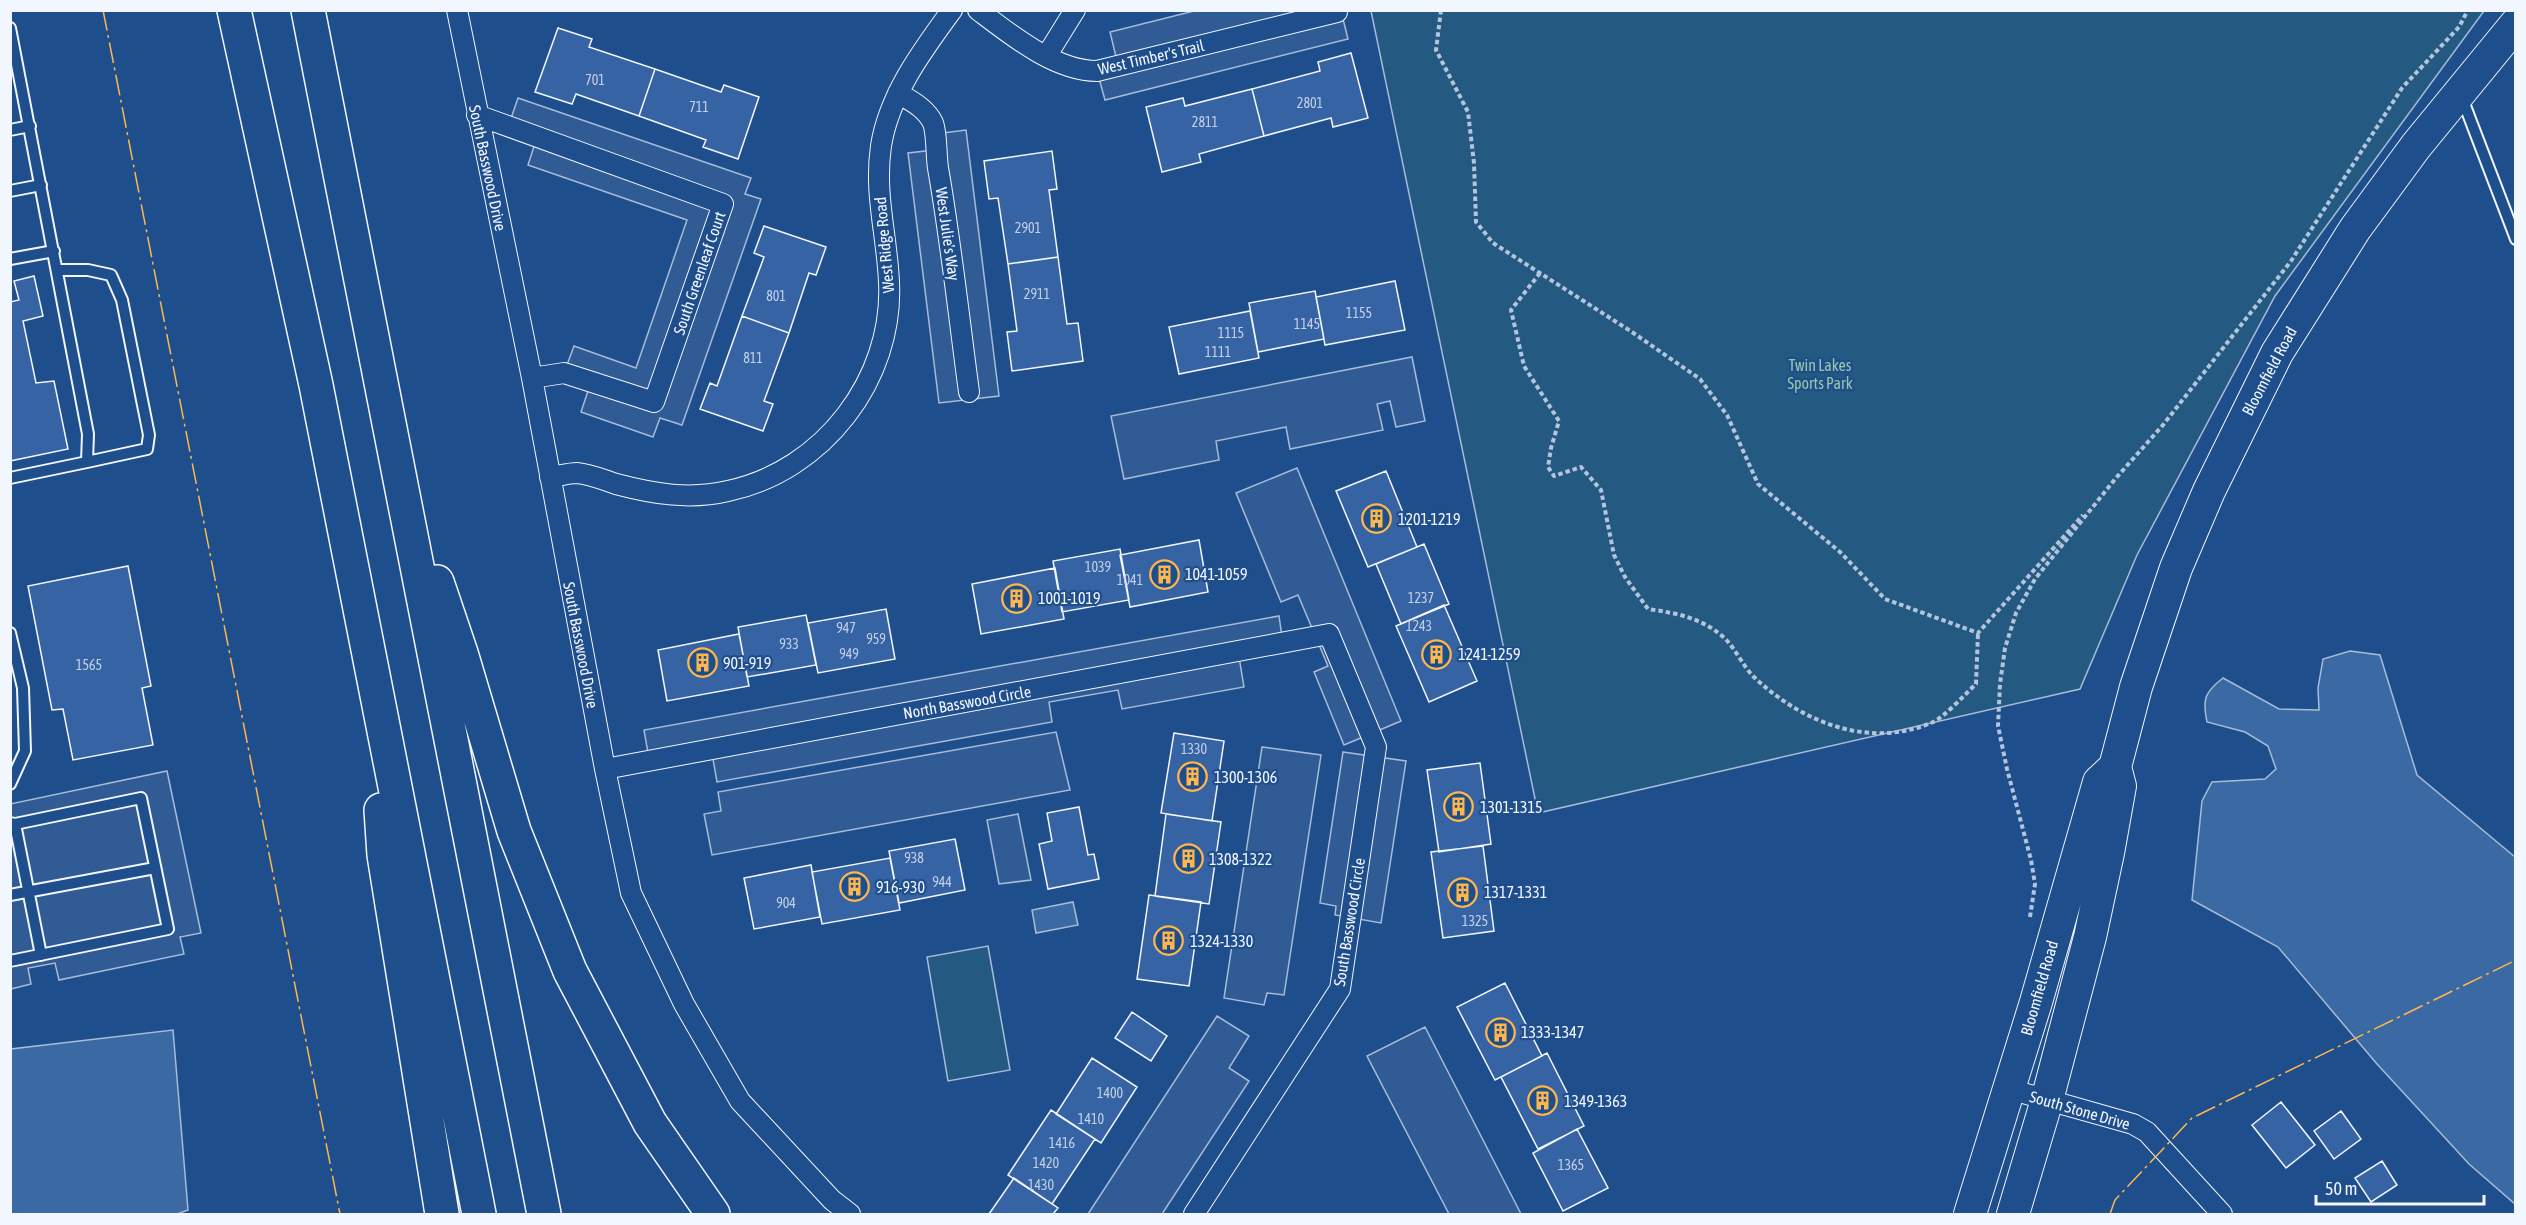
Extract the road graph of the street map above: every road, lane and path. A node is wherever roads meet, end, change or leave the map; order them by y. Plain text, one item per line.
1 (234, 10) edge
2 (308, 10) edge
3 (457, 10) edge
4 (952, 10) edge
5 (978, 10) edge
6 (1075, 10) edge
7 (1441, 10) edge
8 (2468, 10) edge
9 (1336, 12) dead end
10 (2516, 24) edge
11 (10, 28) edge
12 (1047, 55) junction
13 (14, 67) edge
14 (2460, 92) junction
15 (898, 93) junction
16 (477, 115) junction
17 (30, 126) junction
18 (10, 130) edge
19 (41, 185) junction
20 (10, 191) edge
21 (2516, 239) edge
22 (54, 251) junction
23 (10, 259) edge
24 (58, 270) junction
25 (1540, 273) junction
26 (532, 378) junction
27 (969, 392) dead end
28 (396, 460) junction
29 (87, 462) junction
30 (550, 477) junction
31 (10, 478) edge
32 (2116, 478) junction
33 (10, 633) edge
34 (1978, 633) junction
35 (1329, 634) joint
36 (371, 668) junction
37 (2115, 767) junction
38 (604, 769) junction
39 (10, 784) edge
40 (13, 823) edge
41 (155, 868) junction
42 (29, 892) junction
43 (10, 896) edge
44 (2030, 920) dead end
45 (41, 955) junction
46 (10, 961) edge
47 (2009, 1089) junction
48 (2047, 1100) junction
49 (442, 1215) edge
50 (478, 1215) edge
51 (544, 1215) edge
52 (713, 1215) edge
53 (850, 1215) edge
54 (1194, 1215) edge
55 (1970, 1215) edge
56 (2013, 1215) edge
57 (2222, 1215) edge

1 - 36 highway
2 - 28 highway
3 - 16 street, South Basswood Drive
4 - 15 street, West Ridge Road
5 - 12 street, West Timber's Trail
6 - 12 street
7 - 25 path
8 - 32 path
9 - 12 street, West Timber's Trail
10 - 14 main road, Bloomfield Road
11 - 13 lane
13 - 17 lane
14 - 21 lane
14 - 37 main road, Bloomfield Road
15 - 27 street, West Julie's Way
15 - 30 street, West Ridge Road
16 - 26 street, South Basswood Drive
16 - 26 street, South Greenleaf Court
17 - 18 lane
17 - 19 lane
19 - 20 lane
19 - 22 lane
22 - 23 lane
22 - 24 lane
24 - 29 lane
24 - 29 lane
25 - 34 path
25 - 34 path
26 - 30 street, South Basswood Drive
28 - 51 highway
28 - 52 highway
29 - 31 lane
30 - 38 street, South Basswood Drive
32 - 34 path
32 - 44 path
33 - 39 lane
35 - 38 street, North Basswood Circle
35 - 54 street, South Basswood Circle
36 - 49 highway
36 - 50 highway
37 - 47 main road, Bloomfield Road
37 - 48 main road, Bloomfield Road
38 - 53 street, South Basswood Drive
40 - 41 lane
40 - 42 lane
41 - 42 lane
41 - 45 lane
42 - 43 lane
42 - 45 lane
45 - 46 lane
47 - 48 street, South Stone Drive
47 - 55 main road, Bloomfield Road
48 - 56 main road, Bloomfield Road
48 - 57 street, South Stone Drive

